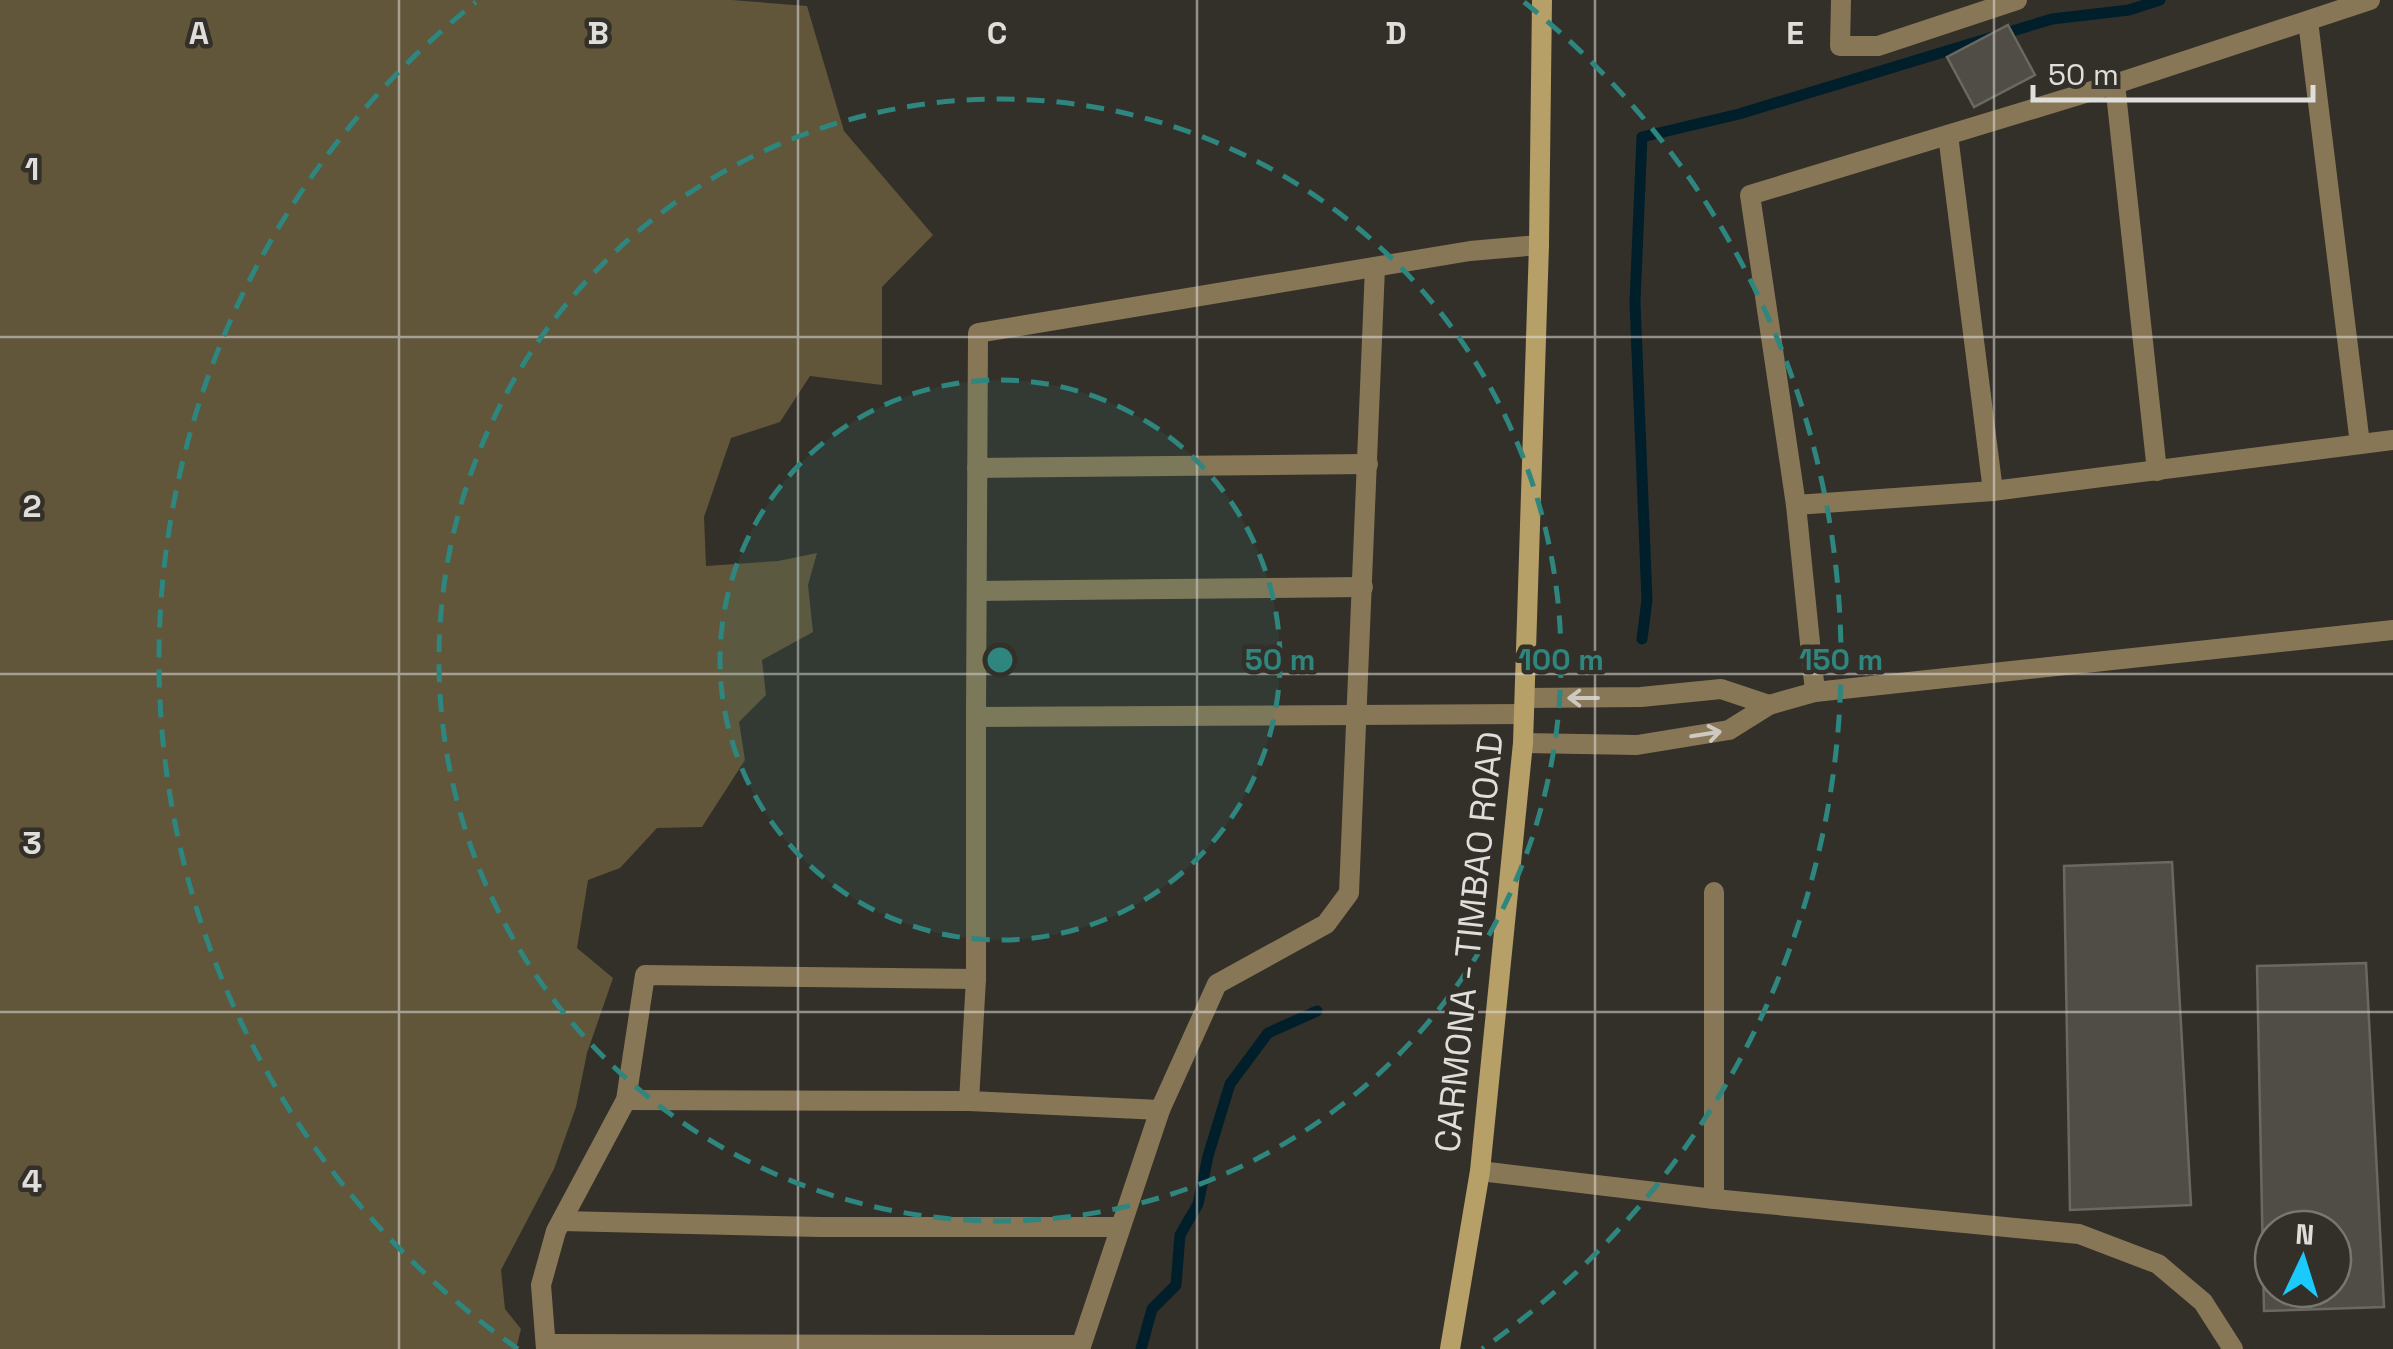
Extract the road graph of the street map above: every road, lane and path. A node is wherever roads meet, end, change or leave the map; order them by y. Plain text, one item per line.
1 (1542, 0) edge
2 (1841, 0) edge
3 (2017, 0) edge
4 (2370, 0) edge
5 (1993, 4) edge
6 (2308, 21) junction
7 (2115, 84) junction
8 (1948, 135) junction
9 (1540, 244) junction
10 (1375, 267) junction
11 (2393, 440) edge
12 (2360, 444) junction
13 (1368, 464) junction
14 (978, 468) junction
15 (2157, 471) junction
16 (1993, 491) junction
17 (1796, 505) junction
18 (1363, 587) junction
19 (977, 591) junction
20 (2393, 630) edge
21 (1815, 692) junction
22 (1768, 705) junction
23 (1524, 706) junction
24 (1358, 714) junction
25 (976, 717) junction
26 (1524, 744) junction
27 (1714, 892) dead end
28 (976, 979) junction
29 (626, 1100) junction
30 (969, 1101) junction
31 (1160, 1110) junction
32 (1480, 1171) junction
33 (1714, 1200) junction
34 (562, 1221) junction
35 (1119, 1228) junction
36 (546, 1346) edge
37 (1080, 1347) edge
38 (1450, 1349) edge
39 (2233, 1349) edge

1 - 9 main road, CARMONA - TIMBAO ROAD
2 - 5 street
3 - 5 street
4 - 6 street
6 - 7 street
6 - 12 street
7 - 8 street
7 - 15 street
8 - 16 street
8 - 17 street
9 - 10 street
9 - 23 main road, CARMONA - TIMBAO ROAD
10 - 13 street
10 - 14 street
11 - 12 street
12 - 15 street
13 - 14 street
13 - 18 street
14 - 19 street
15 - 16 street
16 - 17 street
17 - 21 street
18 - 19 street
18 - 24 street
19 - 25 street
20 - 21 street
21 - 22 street
22 -> 23 street
26 -> 22 street
23 - 24 street
23 - 26 main road, CARMONA - TIMBAO ROAD
24 - 25 street
24 - 31 street
25 - 28 street
26 - 32 main road, CARMONA - TIMBAO ROAD
27 - 33 street
28 - 29 street
28 - 30 street
29 - 30 street
29 - 34 street
30 - 31 street
31 - 35 street
32 - 33 street
32 - 38 main road, CARMONA - TIMBAO ROAD
33 - 39 street
34 - 35 street
34 - 36 street
35 - 37 street
36 - 37 street

